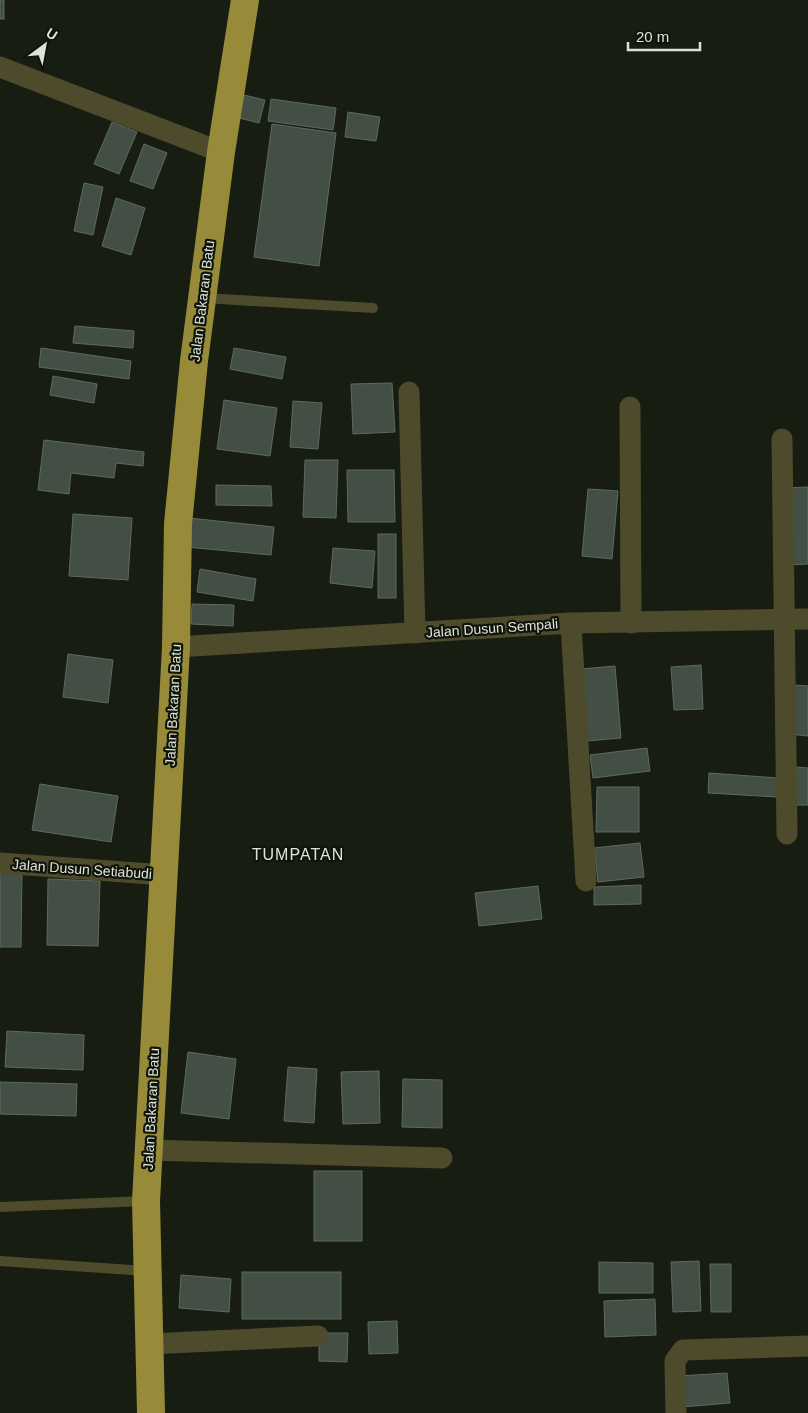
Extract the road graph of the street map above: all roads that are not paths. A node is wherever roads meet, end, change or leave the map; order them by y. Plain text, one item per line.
1 (244, 0) edge
2 (0, 67) edge
3 (221, 152) junction
4 (202, 298) junction
5 (373, 308) dead end
6 (409, 392) dead end
7 (630, 407) dead end
8 (782, 439) dead end
9 (808, 619) edge
10 (783, 620) junction
11 (571, 623) junction
12 (631, 623) junction
13 (414, 633) junction
14 (176, 647) junction
15 (787, 834) dead end
16 (0, 862) edge
17 (165, 875) junction
18 (586, 881) dead end
19 (149, 1150) junction
20 (442, 1158) dead end
21 (146, 1201) junction
22 (0, 1207) edge
23 (0, 1261) edge
24 (147, 1271) junction
25 (318, 1336) dead end
26 (148, 1344) junction
27 (808, 1346) edge
28 (151, 1413) edge
29 (676, 1413) edge

1 - 3 highway, Jalan Bakaran Batu
2 - 3 street
3 - 4 highway, Jalan Bakaran Batu
4 - 5 lane
4 - 14 highway, Jalan Bakaran Batu
6 - 13 street
7 - 12 street
8 - 10 street
9 - 10 street, Jalan Dusun Sempali
10 - 12 street, Jalan Dusun Sempali
10 - 15 street
11 - 12 street, Jalan Dusun Sempali
11 - 13 street, Jalan Dusun Sempali
11 - 18 street
13 - 14 street, Jalan Dusun Sempali
14 - 17 highway, Jalan Bakaran Batu
16 - 17 street, Jalan Dusun Setiabudi
17 - 19 highway, Jalan Bakaran Batu
19 - 20 street
19 - 21 highway, Jalan Bakaran Batu
21 - 22 lane
21 - 24 highway, Jalan Bakaran Batu
23 - 24 lane
24 - 26 highway, Jalan Bakaran Batu
25 - 26 street
26 - 28 highway, Jalan Bakaran Batu
27 - 29 street

